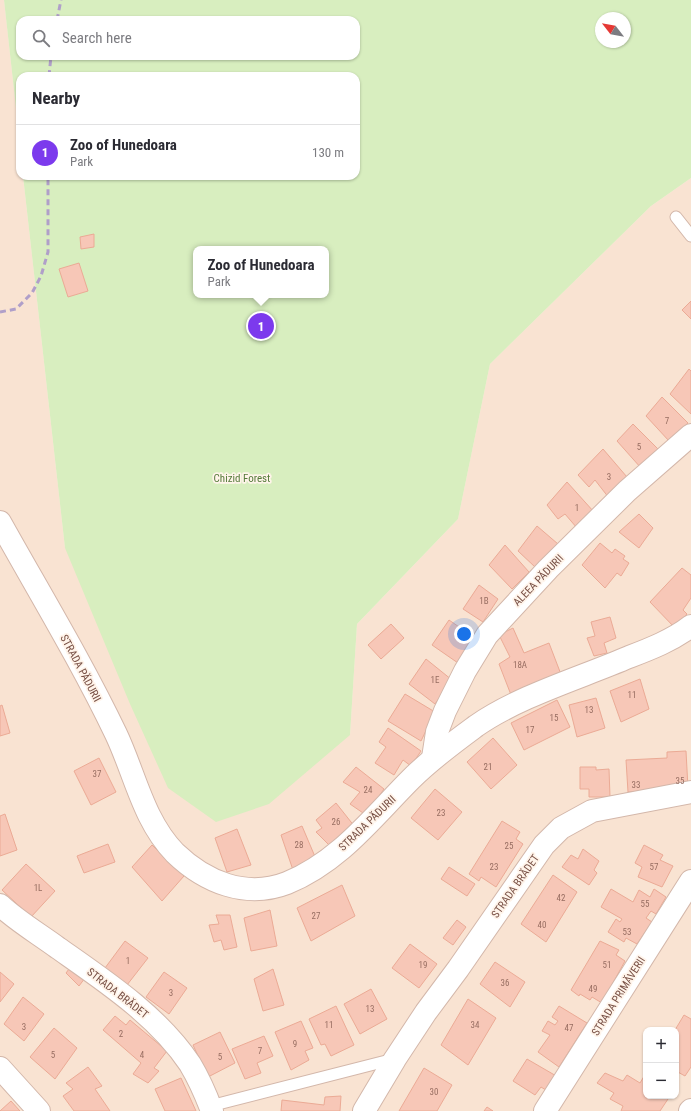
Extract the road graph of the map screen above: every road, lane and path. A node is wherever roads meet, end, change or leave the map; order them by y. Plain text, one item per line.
1 (676, 217) dead end
2 (691, 236) edge
3 (691, 435) edge
4 (0, 522) edge
5 (691, 626) edge
6 (433, 758) junction
7 (691, 792) edge
8 (691, 881) edge
9 (0, 905) edge
10 (394, 1059) junction
11 (0, 1068) edge
12 (211, 1108) edge
13 (39, 1111) edge
14 (364, 1111) edge
15 (545, 1111) edge

1 - 2 lane
3 - 6 street, ALEEA PĂDURII
4 - 6 street, STRADA PĂDURII
5 - 6 street, STRADA PĂDURII
7 - 10 street, STRADA BRĂDET
8 - 15 street, STRADA PRIMĂVERII
9 - 12 street, STRADA BRĂDET
10 - 12 lane, STRADA BRĂDET
10 - 14 street, STRADA BRĂDET
11 - 13 street

